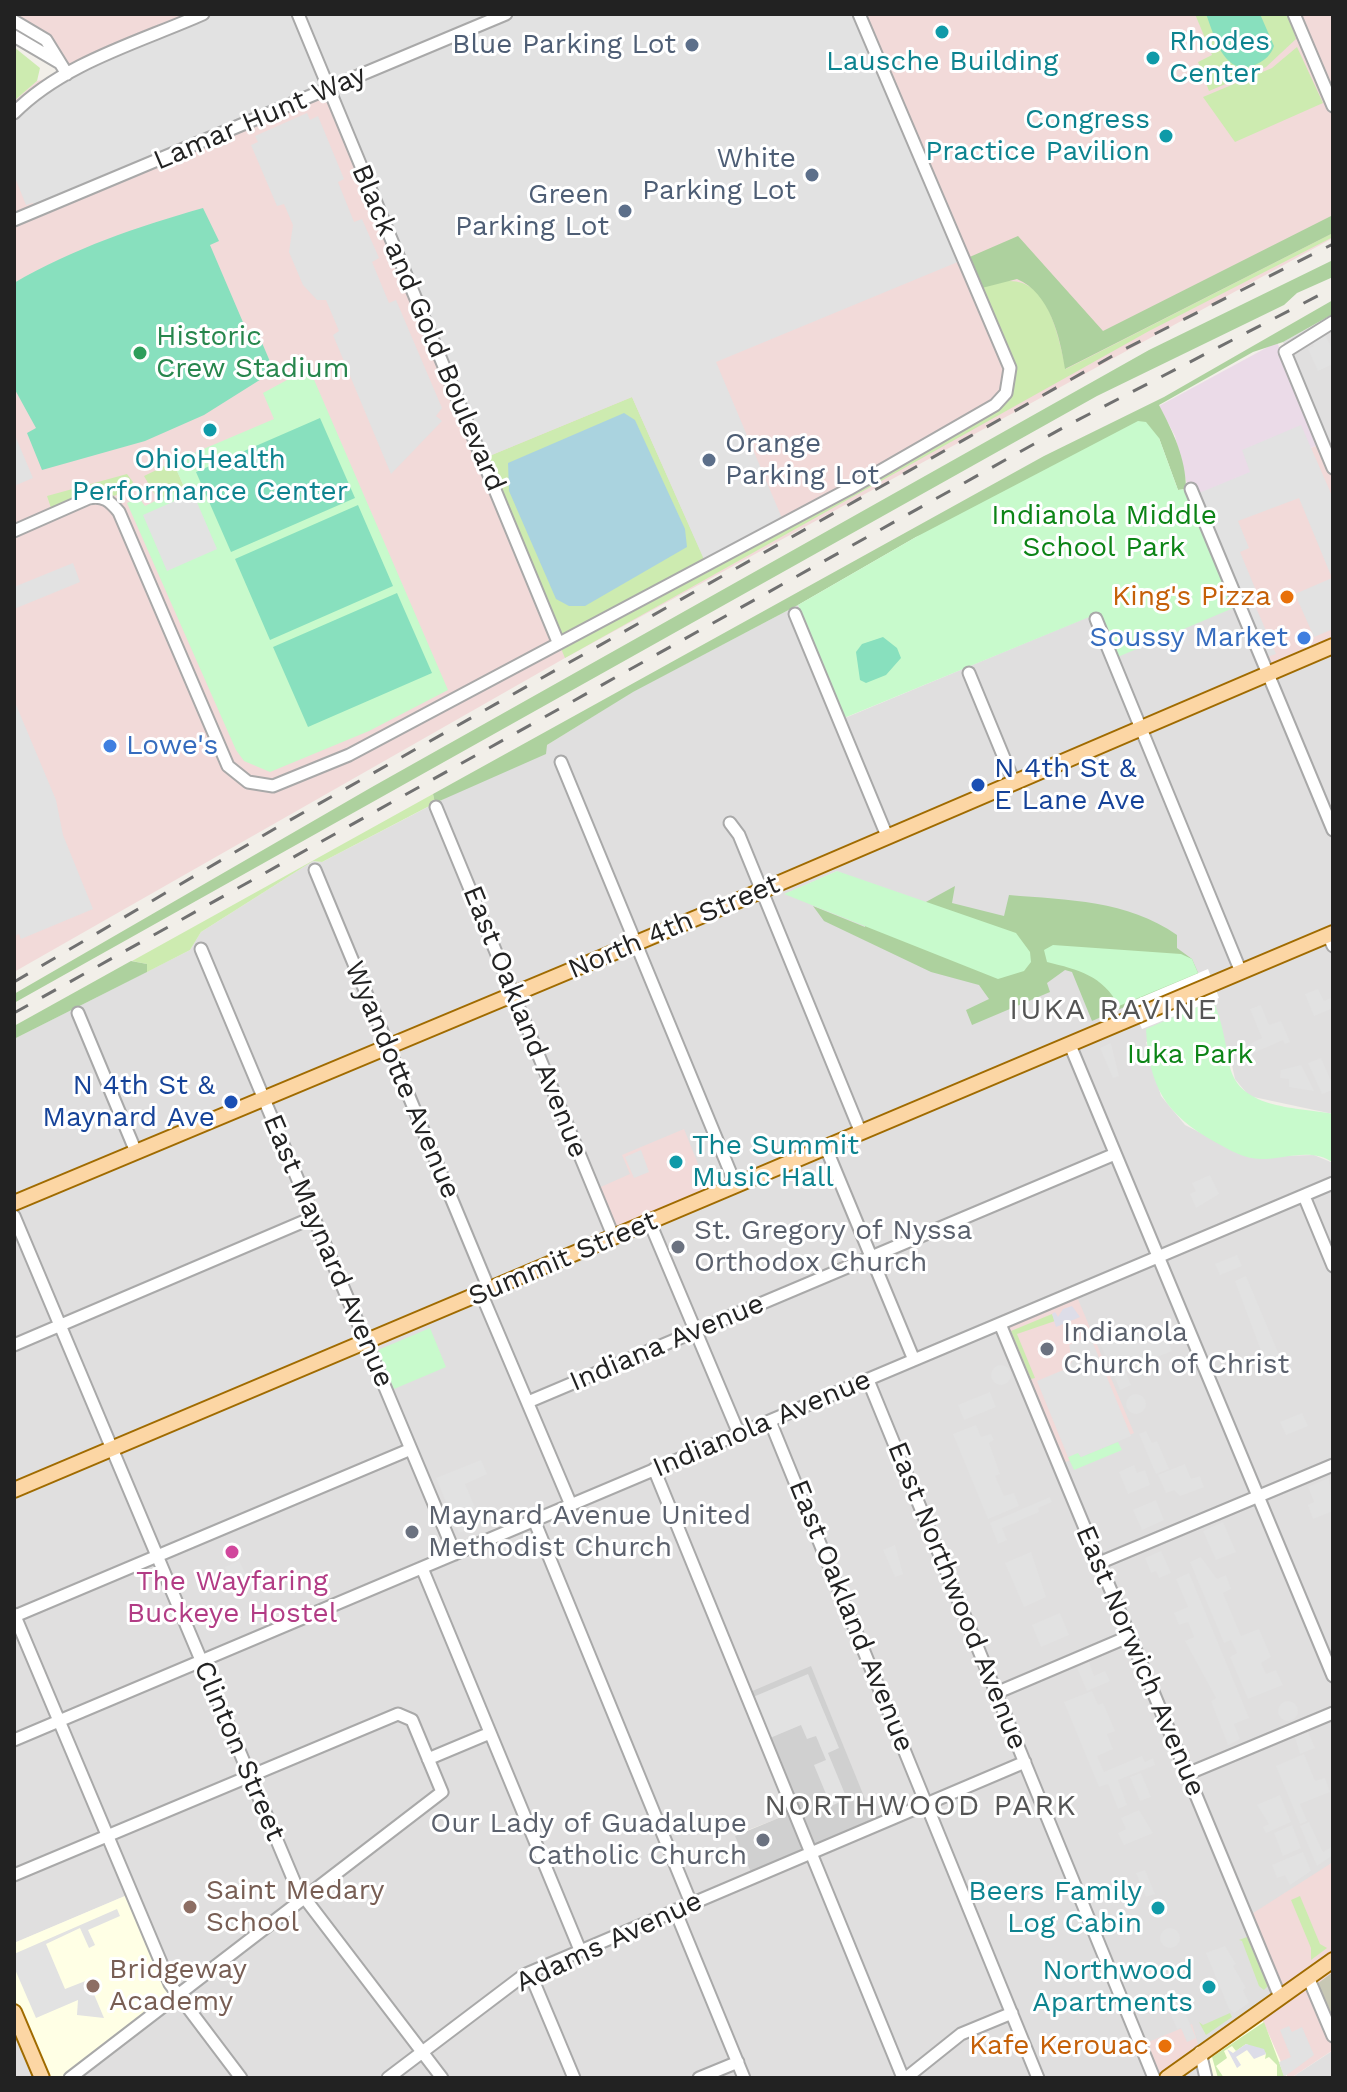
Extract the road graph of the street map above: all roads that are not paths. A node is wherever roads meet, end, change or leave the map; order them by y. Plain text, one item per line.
1 (203, 14) edge
2 (298, 14) edge
3 (506, 14) edge
4 (859, 14) edge
5 (1294, 14) edge
6 (14, 21) edge
7 (14, 36) edge
8 (64, 69) junction
9 (328, 88) junction
10 (1332, 102) edge
11 (14, 113) edge
12 (14, 220) edge
13 (1333, 322) edge
14 (1333, 468) edge
15 (1191, 489) dead end
16 (14, 531) edge
17 (795, 614) dead end
18 (1096, 619) dead end
19 (558, 642) junction
20 (1333, 646) edge
21 (969, 673) dead end
22 (1268, 674) junction
23 (1141, 728) junction
24 (561, 762) dead end
25 (1014, 782) junction
26 (436, 807) dead end
27 (730, 823) dead end
28 (1333, 830) edge
29 (887, 836) junction
30 (315, 870) dead end
31 (761, 891) junction
32 (1331, 938) edge
33 (636, 942) junction
34 (201, 949) dead end
35 (1241, 972) junction
36 (513, 995) junction
37 (78, 1013) dead end
38 (1070, 1045) junction
39 (389, 1046) junction
40 (264, 1098) junction
41 (861, 1133) junction
42 (826, 1148) junction
43 (136, 1152) junction
44 (1115, 1154) junction
45 (1332, 1184) edge
46 (736, 1186) junction
47 (1304, 1196) junction
48 (14, 1203) edge
49 (14, 1216) edge
50 (314, 1217) junction
51 (650, 1223) junction
52 (614, 1238) junction
53 (871, 1257) junction
54 (1159, 1257) junction
55 (1333, 1266) edge
56 (485, 1291) junction
57 (1000, 1324) junction
58 (60, 1325) junction
59 (695, 1331) junction
60 (366, 1341) junction
61 (14, 1345) edge
62 (914, 1360) junction
63 (868, 1380) junction
64 (528, 1402) junction
65 (770, 1421) junction
66 (739, 1434) junction
67 (112, 1449) junction
68 (411, 1449) junction
69 (1333, 1465) edge
70 (654, 1469) junction
71 (14, 1490) edge
72 (1258, 1496) junction
73 (571, 1505) junction
74 (534, 1520) junction
75 (455, 1554) junction
76 (157, 1556) junction
77 (1099, 1563) junction
78 (422, 1568) junction
79 (14, 1615) edge
80 (1130, 1636) junction
81 (201, 1661) junction
82 (1333, 1676) edge
83 (996, 1693) junction
84 (1333, 1713) edge
85 (60, 1720) junction
86 (490, 1733) junction
87 (14, 1740) edge
88 (428, 1759) junction
89 (1025, 1762) junction
90 (1187, 1774) junction
91 (250, 1776) junction
92 (928, 1803) junction
93 (109, 1836) junction
94 (811, 1852) junction
95 (14, 1875) edge
96 (303, 1898) junction
97 (691, 1903) junction
98 (675, 1910) junction
99 (580, 1950) junction
100 (1333, 1960) edge
101 (527, 1974) junction
102 (1308, 1977) junction
103 (178, 1995) junction
104 (1280, 1997) junction
105 (14, 2012) edge
106 (1012, 2013) junction
107 (1333, 2036) edge
108 (422, 2052) junction
109 (1200, 2052) junction
110 (738, 2062) junction
111 (42, 2078) edge
112 (70, 2078) edge
113 (241, 2078) edge
114 (388, 2078) edge
115 (442, 2078) edge
116 (574, 2078) edge
117 (699, 2078) edge
118 (744, 2078) edge
119 (904, 2078) edge
120 (1038, 2078) edge
121 (1154, 2078) edge
122 (1167, 2078) edge
123 (1206, 2078) edge

1 - 8 street
2 - 9 street, Black and Gold Boulevard
3 - 9 street, Lamar Hunt Way
4 - 19 street
5 - 10 street
6 - 8 street
7 - 8 street
8 - 11 street
9 - 12 street, Lamar Hunt Way
9 - 19 street, Black and Gold Boulevard
13 - 14 street
15 - 22 street
16 - 19 street
17 - 29 street
18 - 23 street
20 - 22 main road, North 4th Street
21 - 25 street
22 - 23 main road, North 4th Street
22 - 28 street
23 - 25 main road, North 4th Street
23 - 35 street
24 - 33 street
25 - 29 main road, North 4th Street
26 - 36 street, East Oakland Avenue
27 - 31 street
29 - 31 main road, North 4th Street
30 - 39 street, Wyandotte Avenue
31 - 33 main road, North 4th Street
31 - 41 street
32 - 35 main road, Summit Street
33 - 36 main road, North 4th Street
33 - 46 street
34 - 40 street, East Maynard Avenue
35 - 38 main road, Summit Street
36 - 39 main road, North 4th Street
36 - 52 street, East Oakland Avenue
37 - 43 street
38 - 41 main road, Summit Street
38 - 44 street
39 - 40 main road, North 4th Street
39 - 56 street, Wyandotte Avenue
40 - 43 main road, North 4th Street
40 - 50 street, East Maynard Avenue
41 - 42 main road, Summit Street
42 - 46 main road, Summit Street
42 - 53 street
43 - 48 main road, North 4th Street
44 - 53 street, Indiana Avenue
44 - 54 street
45 - 47 street, Indianola Avenue
46 - 51 main road, Summit Street
47 - 54 street, Indianola Avenue
47 - 55 street
49 - 58 street, Clinton Street
50 - 58 street
50 - 60 street, East Maynard Avenue
51 - 52 main road, Summit Street
51 - 59 street
52 - 56 main road, Summit Street
53 - 59 street, Indiana Avenue
53 - 62 street
54 - 57 street, Indianola Avenue
54 - 72 street
56 - 60 main road, Summit Street
56 - 64 street, Wyandotte Avenue
57 - 62 street, Indianola Avenue
57 - 77 street, East Norwich Avenue
58 - 61 street
58 - 67 street, Clinton Street
59 - 64 street, Indiana Avenue
59 - 66 street
60 - 67 main road, Summit Street
60 - 68 street, East Maynard Avenue
62 - 63 street, Indianola Avenue
63 - 65 street, Indianola Avenue
63 - 83 street, East Northwood Avenue
64 - 73 street, Wyandotte Avenue
65 - 66 street, Indianola Avenue
65 - 92 street, East Oakland Avenue
66 - 70 street, Indianola Avenue
67 - 71 main road, Summit Street
67 - 76 street, Clinton Street
68 - 75 street, East Maynard Avenue
68 - 76 street
69 - 72 street
70 - 73 street, Indianola Avenue
70 - 94 street
72 - 77 street
72 - 82 street
73 - 74 street, Indianola Avenue
74 - 75 street, Indianola Avenue
74 - 97 street
75 - 78 street, Indianola Avenue
76 - 79 street
76 - 81 street, Clinton Street
77 - 80 street, East Norwich Avenue
78 - 81 street, Indianola Avenue
78 - 86 street
79 - 85 street
80 - 83 street
80 - 90 street, East Norwich Avenue
81 - 85 street, Indianola Avenue
81 - 91 street, Clinton Street
83 - 89 street, East Northwood Avenue
84 - 90 street
85 - 87 street, Indianola Avenue
85 - 93 street
86 - 88 street
86 - 99 street
88 - 91 street
88 - 96 street
89 - 92 street, Adams Avenue
89 - 121 street, East Northwood Avenue
90 - 104 street, East Norwich Avenue
91 - 93 street
91 - 96 street, Clinton Street
92 - 94 street, Adams Avenue
92 - 106 street, East Oakland Avenue
93 - 95 street
93 - 103 street
94 - 97 street, Adams Avenue
94 - 119 street
96 - 103 street
96 - 108 street, Clinton Street
97 - 98 street, Adams Avenue
98 - 99 street, Adams Avenue
98 - 110 street
99 - 101 street, Adams Avenue
100 - 102 main road
101 - 108 street, Adams Avenue
101 - 116 street
102 - 104 main road
102 - 107 street
103 - 112 street
103 - 113 street
104 - 109 main road
105 - 111 main road
106 - 119 street
106 - 120 street, East Oakland Avenue
108 - 114 street, Adams Avenue
108 - 115 street, Clinton Street
109 - 122 main road
109 - 123 street
110 - 117 street
110 - 118 street

